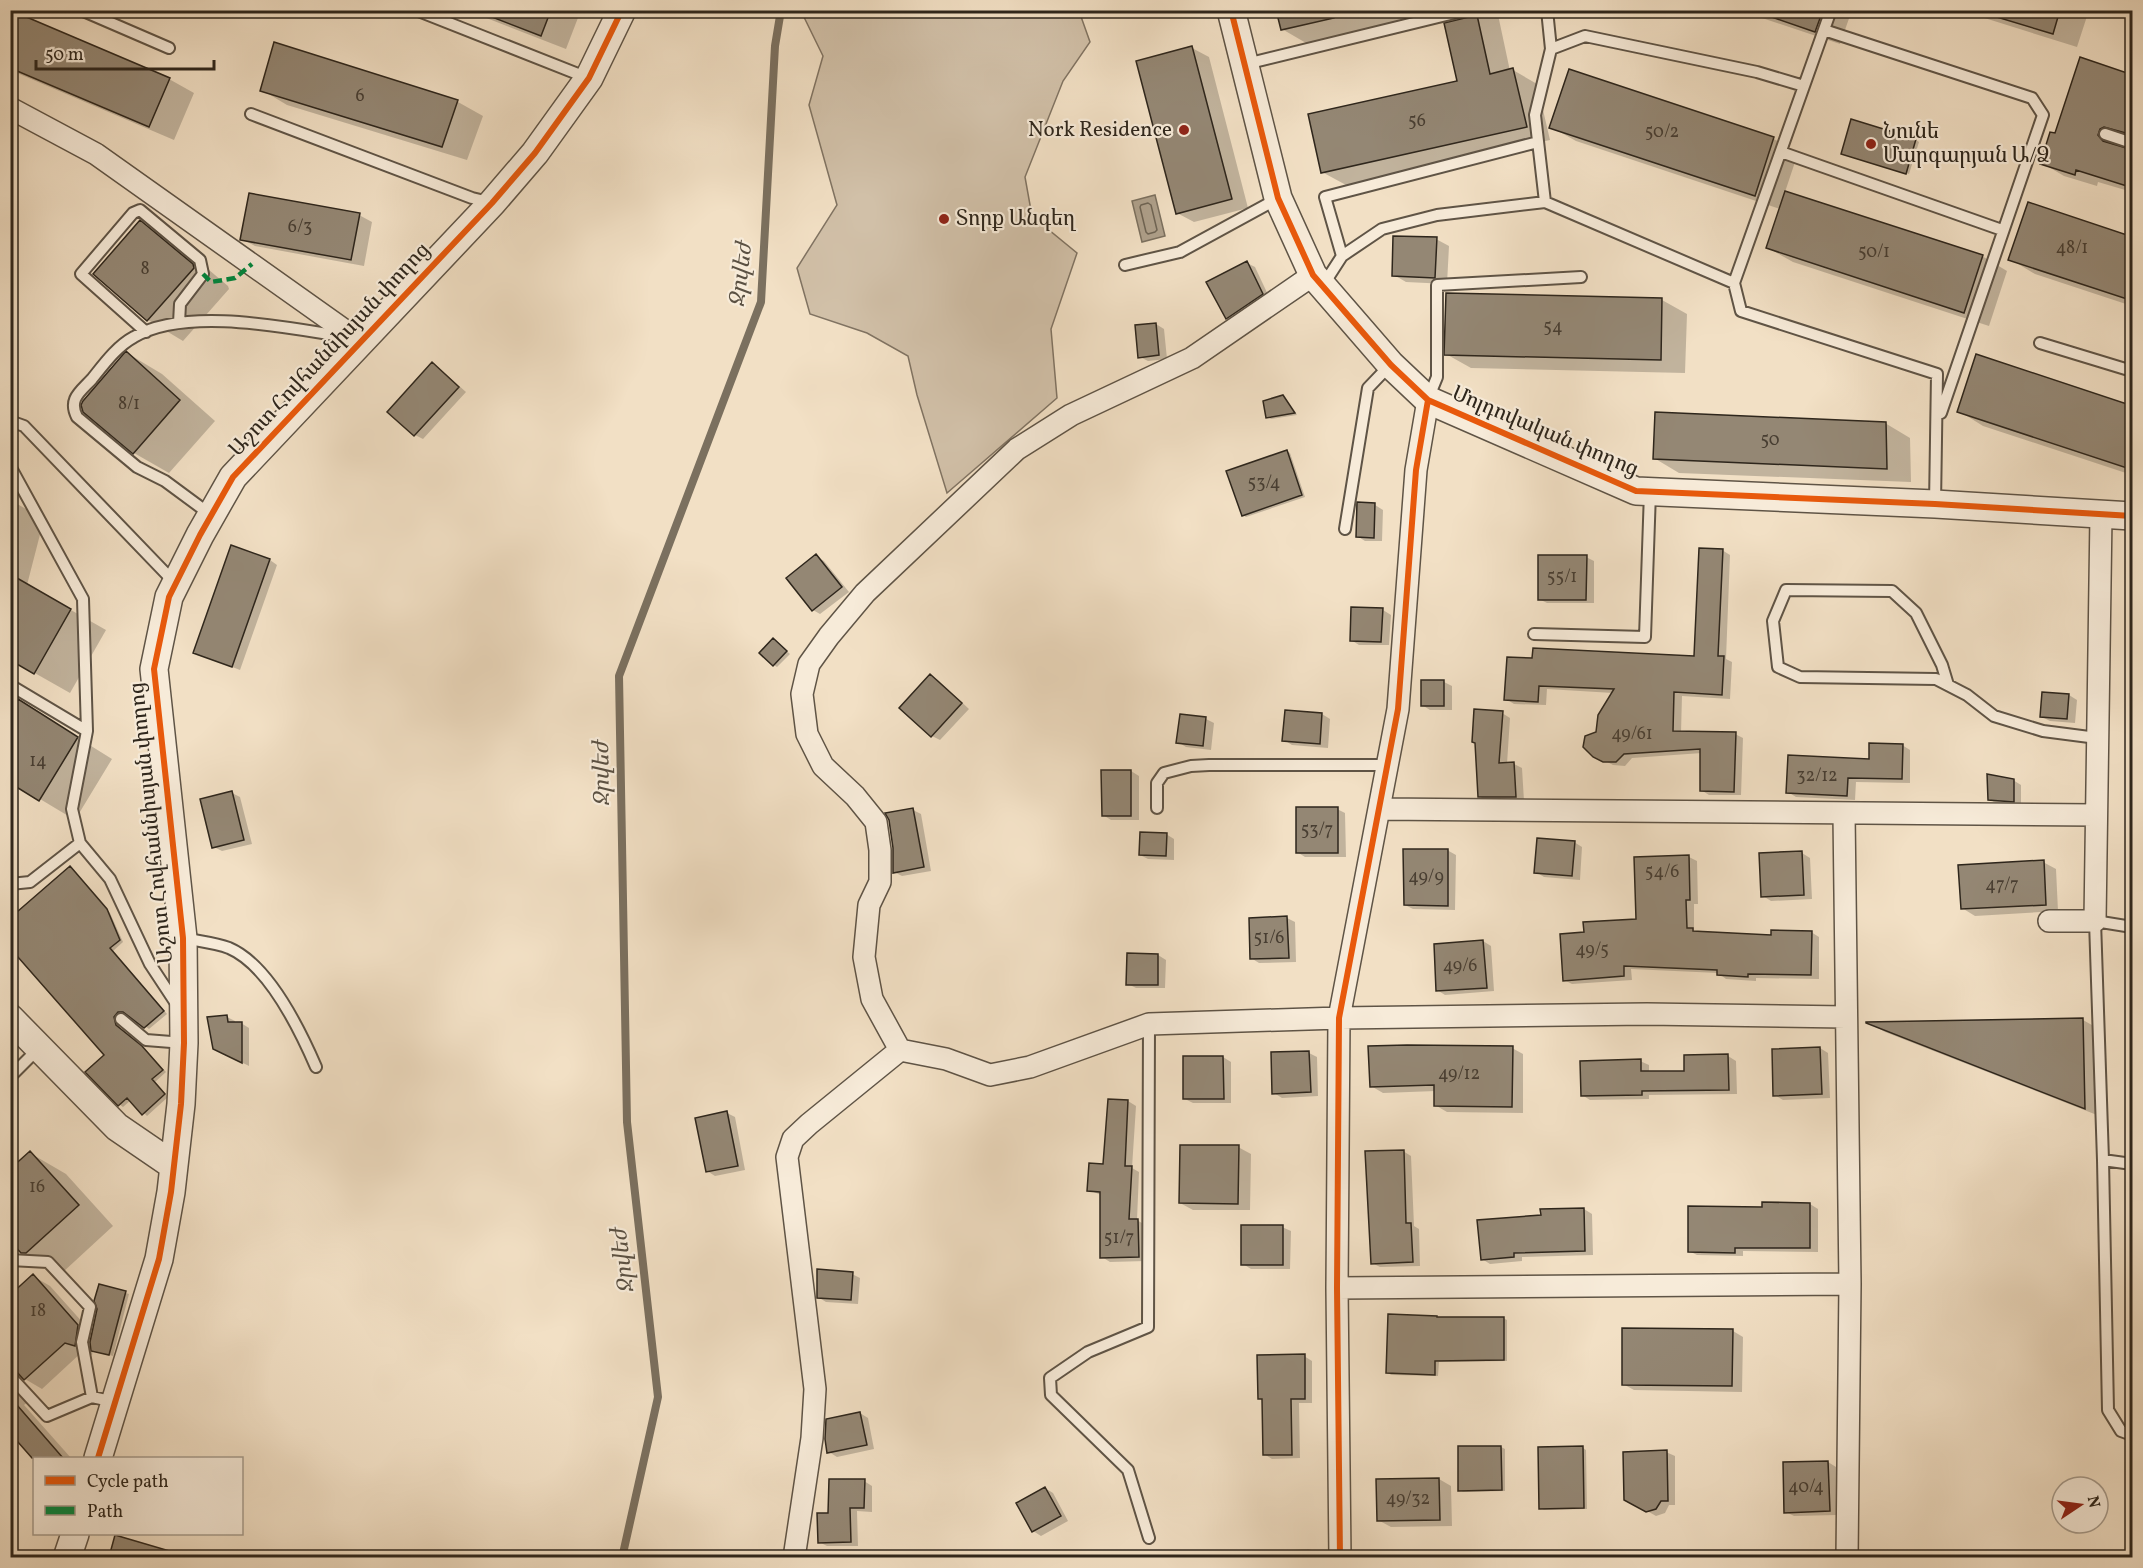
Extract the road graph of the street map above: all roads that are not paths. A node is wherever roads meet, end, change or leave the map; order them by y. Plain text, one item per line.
1 (81, 10) edge
2 (416, 10) edge
3 (622, 10) edge
4 (1231, 10) edge
5 (1467, 10) edge
6 (1547, 10) edge
7 (1831, 10) edge
8 (1824, 30) junction
9 (169, 48) dead end
10 (1551, 49) junction
11 (1244, 64) junction
12 (589, 78) junction
13 (1804, 86) junction
14 (10, 108) edge
15 (251, 114) dead end
16 (2105, 134) dead end
17 (1538, 142) junction
18 (2133, 143) edge
19 (1781, 152) junction
20 (1278, 198) junction
21 (1545, 202) junction
22 (492, 203) junction
23 (2002, 230) junction
24 (1342, 256) junction
25 (1125, 265) dead end
26 (1581, 277) dead end
27 (1318, 281) junction
28 (1734, 283) junction
29 (179, 323) junction
30 (146, 332) junction
31 (361, 342) junction
32 (2040, 343) dead end
33 (1391, 365) junction
34 (2133, 371) edge
35 (1428, 399) junction
36 (10, 421) edge
37 (1937, 425) junction
38 (10, 466) edge
39 (1650, 492) junction
40 (1935, 504) junction
41 (211, 515) junction
42 (2102, 515) junction
43 (2133, 516) edge
44 (1345, 529) dead end
45 (176, 584) junction
46 (1534, 634) dead end
47 (10, 685) edge
48 (1948, 685) junction
49 (87, 731) junction
50 (2097, 738) junction
51 (1387, 765) junction
52 (1157, 808) dead end
53 (1379, 809) junction
54 (1844, 814) junction
55 (2095, 815) junction
56 (80, 843) junction
57 (10, 884) edge
58 (2049, 921) dead end
59 (2095, 921) junction
60 (2133, 927) edge
61 (183, 938) junction
62 (183, 1016) junction
63 (1846, 1017) junction
64 (10, 1018) edge
65 (1339, 1018) junction
66 (121, 1019) dead end
67 (1149, 1024) junction
68 (184, 1043) junction
69 (39, 1048) junction
70 (900, 1050) junction
71 (316, 1067) dead end
72 (10, 1077) edge
73 (2103, 1160) junction
74 (2133, 1164) edge
75 (174, 1166) junction
76 (10, 1260) edge
77 (1850, 1284) junction
78 (1337, 1288) junction
79 (10, 1376) edge
80 (104, 1399) junction
81 (2133, 1435) edge
82 (98, 1457) edge
83 (74, 1535) edge
84 (1149, 1539) dead end
85 (67, 1557) edge
86 (794, 1557) edge
87 (1340, 1557) edge
88 (1477, 1557) edge
89 (1524, 1557) edge
90 (1847, 1557) edge

1 - 9 lane
2 - 12 lane
3 - 12 street, Աշոտ Հովհաննիսյան փողոց
4 - 11 street, Մոլդովական փողոց
5 - 11 lane
6 - 10 lane
7 - 8 lane
8 - 13 lane
8 - 23 lane
10 - 13 lane
10 - 17 lane
11 - 20 street, Մոլդովական փողոց
12 - 22 street, Աշոտ Հովհաննիսյան փողոց
13 - 19 lane
14 - 31 street
15 - 22 lane
16 - 18 lane
17 - 21 lane
17 - 24 lane
19 - 23 lane
19 - 28 lane
20 - 25 lane
20 - 27 street, Մոլդովական փողոց
21 - 24 lane
21 - 28 lane
22 - 31 street, Աշոտ Հովհաննիսյան փողոց
23 - 37 lane
24 - 27 lane
26 - 35 lane
27 - 33 street, Մոլդովական փողոց
27 - 70 street
28 - 37 lane
29 - 30 lane
29 - 30 lane
29 - 31 lane
30 - 41 lane
31 - 41 street, Աշոտ Հովհաննիսյան փողոց
32 - 34 lane
33 - 35 street, Մոլդովական փողոց
33 - 44 lane
35 - 39 street, Մոլդովական փողոց
35 - 51 street
36 - 45 lane
37 - 40 lane
38 - 49 lane
39 - 40 street, Մոլդովական փողոց
39 - 46 lane
40 - 42 street, Մոլդովական փողոց
41 - 45 street, Աշոտ Հովհաննիսյան փողոց
42 - 43 street, Մոլդովական փողոց
42 - 50 street
45 - 61 street, Աշոտ Հովհաննիսյան փողոց
47 - 49 lane
48 - 48 lane
48 - 50 lane
49 - 56 lane
50 - 55 street
51 - 52 lane
51 - 53 street
53 - 54 street
53 - 65 street
54 - 55 street
54 - 63 street
55 - 59 street
56 - 57 lane
56 - 62 lane
58 - 59 street
59 - 60 lane
59 - 73 lane
61 - 62 street, Աշոտ Հովհաննիսյան փողոց
61 - 71 lane
62 - 68 street, Աշոտ Հովհաննիսյան փողոց
63 - 65 street
63 - 77 street
64 - 69 street
65 - 67 street
65 - 78 street
66 - 68 lane
67 - 70 street
67 - 84 lane
68 - 75 street, Աշոտ Հովհաննիսյան փողոց
69 - 72 lane
69 - 75 street
70 - 86 street
73 - 74 lane
73 - 81 lane
75 - 80 street, Աշոտ Հովհաննիսյան փողոց
76 - 80 lane
77 - 78 street
77 - 90 street
78 - 87 street
79 - 80 lane
80 - 82 street, Աշոտ Հովհաննիսյան փողոց
83 - 85 street
88 - 89 lane

